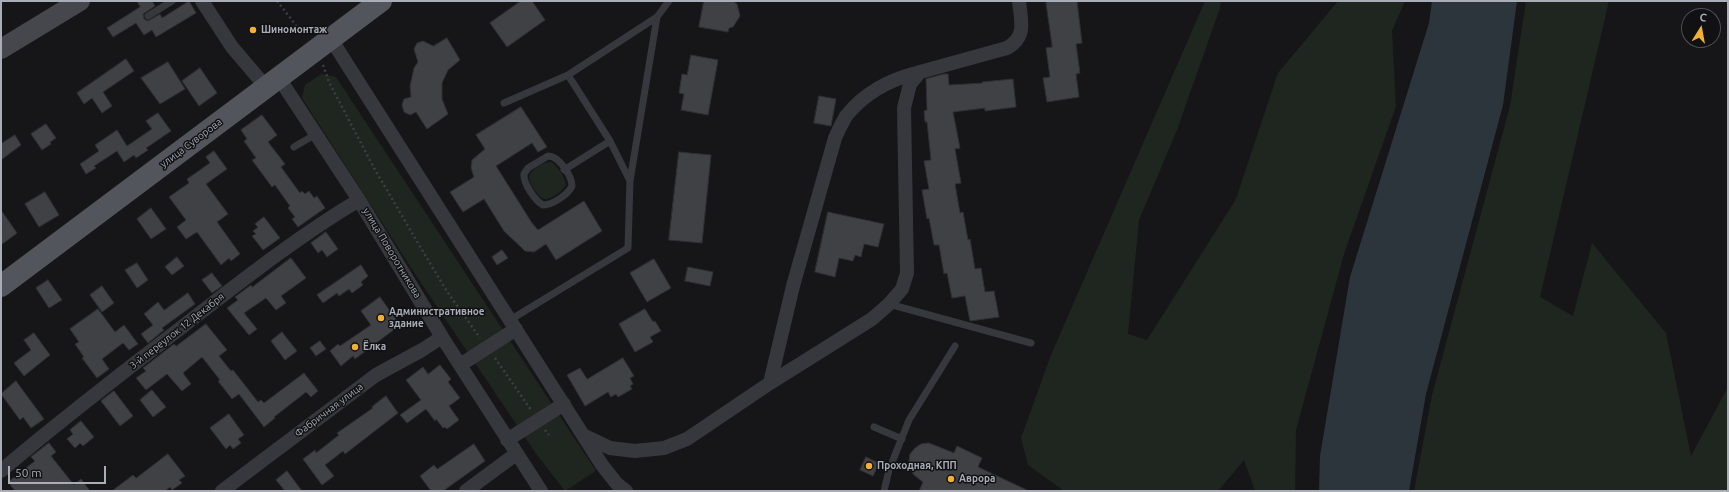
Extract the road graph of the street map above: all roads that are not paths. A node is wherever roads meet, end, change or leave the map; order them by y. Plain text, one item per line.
1 (80, 1) edge
2 (172, 1) edge
3 (202, 1) edge
4 (381, 1) edge
5 (668, 1) edge
6 (1019, 1) edge
7 (148, 16) dead end
8 (658, 17) junction
9 (331, 39) junction
10 (1, 49) edge
11 (920, 72) junction
12 (568, 75) junction
13 (272, 82) junction
14 (504, 103) dead end
15 (316, 134) junction
16 (610, 141) junction
17 (294, 147) dead end
18 (564, 170) junction
19 (630, 181) junction
20 (359, 200) junction
21 (1, 286) edge
22 (889, 304) junction
23 (514, 324) junction
24 (442, 337) junction
25 (1031, 343) dead end
26 (955, 346) dead end
27 (460, 365) junction
28 (770, 383) junction
29 (564, 404) junction
30 (874, 427) dead end
31 (583, 435) junction
32 (902, 439) junction
33 (507, 440) junction
34 (516, 454) junction
35 (1, 471) edge
36 (222, 491) edge
37 (466, 491) edge
38 (541, 491) edge
39 (626, 491) edge
40 (884, 491) edge

1 - 10 main road
2 - 7 lane
3 - 13 street, улица Поворотникова
4 - 9 main road, улица Суворова
5 - 8 lane
6 - 11 street
8 - 12 lane
8 - 19 lane
9 - 13 main road, улица Суворова
9 - 23 street
11 - 22 street
11 - 28 street
12 - 14 lane
12 - 16 lane
13 - 15 street, улица Поворотникова
13 - 21 main road, улица Суворова
15 - 17 lane
15 - 20 street, улица Поворотникова
16 - 18 lane
16 - 19 lane
18 - 18 lane
19 - 23 lane
20 - 24 street, улица Поворотникова
20 - 35 street, 3-й переулок 12 Декабря
22 - 25 lane
22 - 28 street
23 - 27 street
23 - 29 street
24 - 27 street, улица Поворотникова
24 - 36 street, Фабричная улица
26 - 32 lane
27 - 33 street, улица Поворотникова
28 - 31 street
29 - 31 street
29 - 33 street
30 - 32 lane
31 - 39 street
32 - 40 lane
33 - 34 street, улица Поворотникова
34 - 37 street
34 - 38 street, улица Поворотникова

